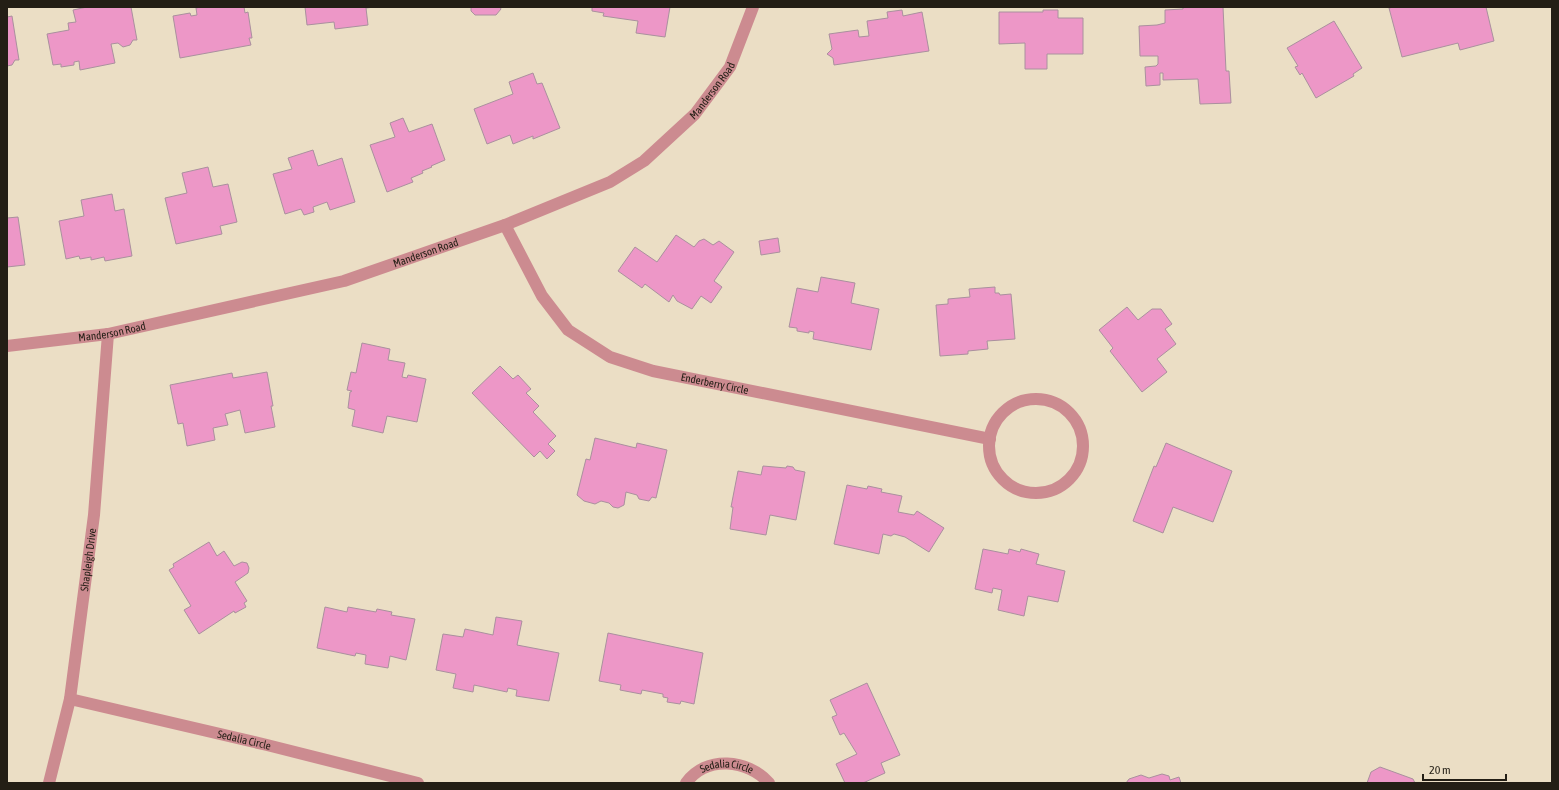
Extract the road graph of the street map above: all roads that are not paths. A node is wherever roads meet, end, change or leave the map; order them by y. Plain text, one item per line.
1 (754, 7) edge
2 (505, 225) junction
3 (108, 334) junction
4 (7, 346) edge
5 (990, 439) junction
6 (70, 699) junction
7 (48, 783) edge
8 (418, 783) edge
9 (686, 783) edge
10 (769, 783) edge

1 - 2 street, Manderson Road
2 - 3 street, Manderson Road
2 - 5 street, Enderberry Circle
3 - 4 street, Manderson Road
3 - 6 street, Shapleigh Drive
5 - 5 street
6 - 7 street, Shapleigh Drive
6 - 8 street, Sedalia Circle
9 - 10 street, Sedalia Circle

